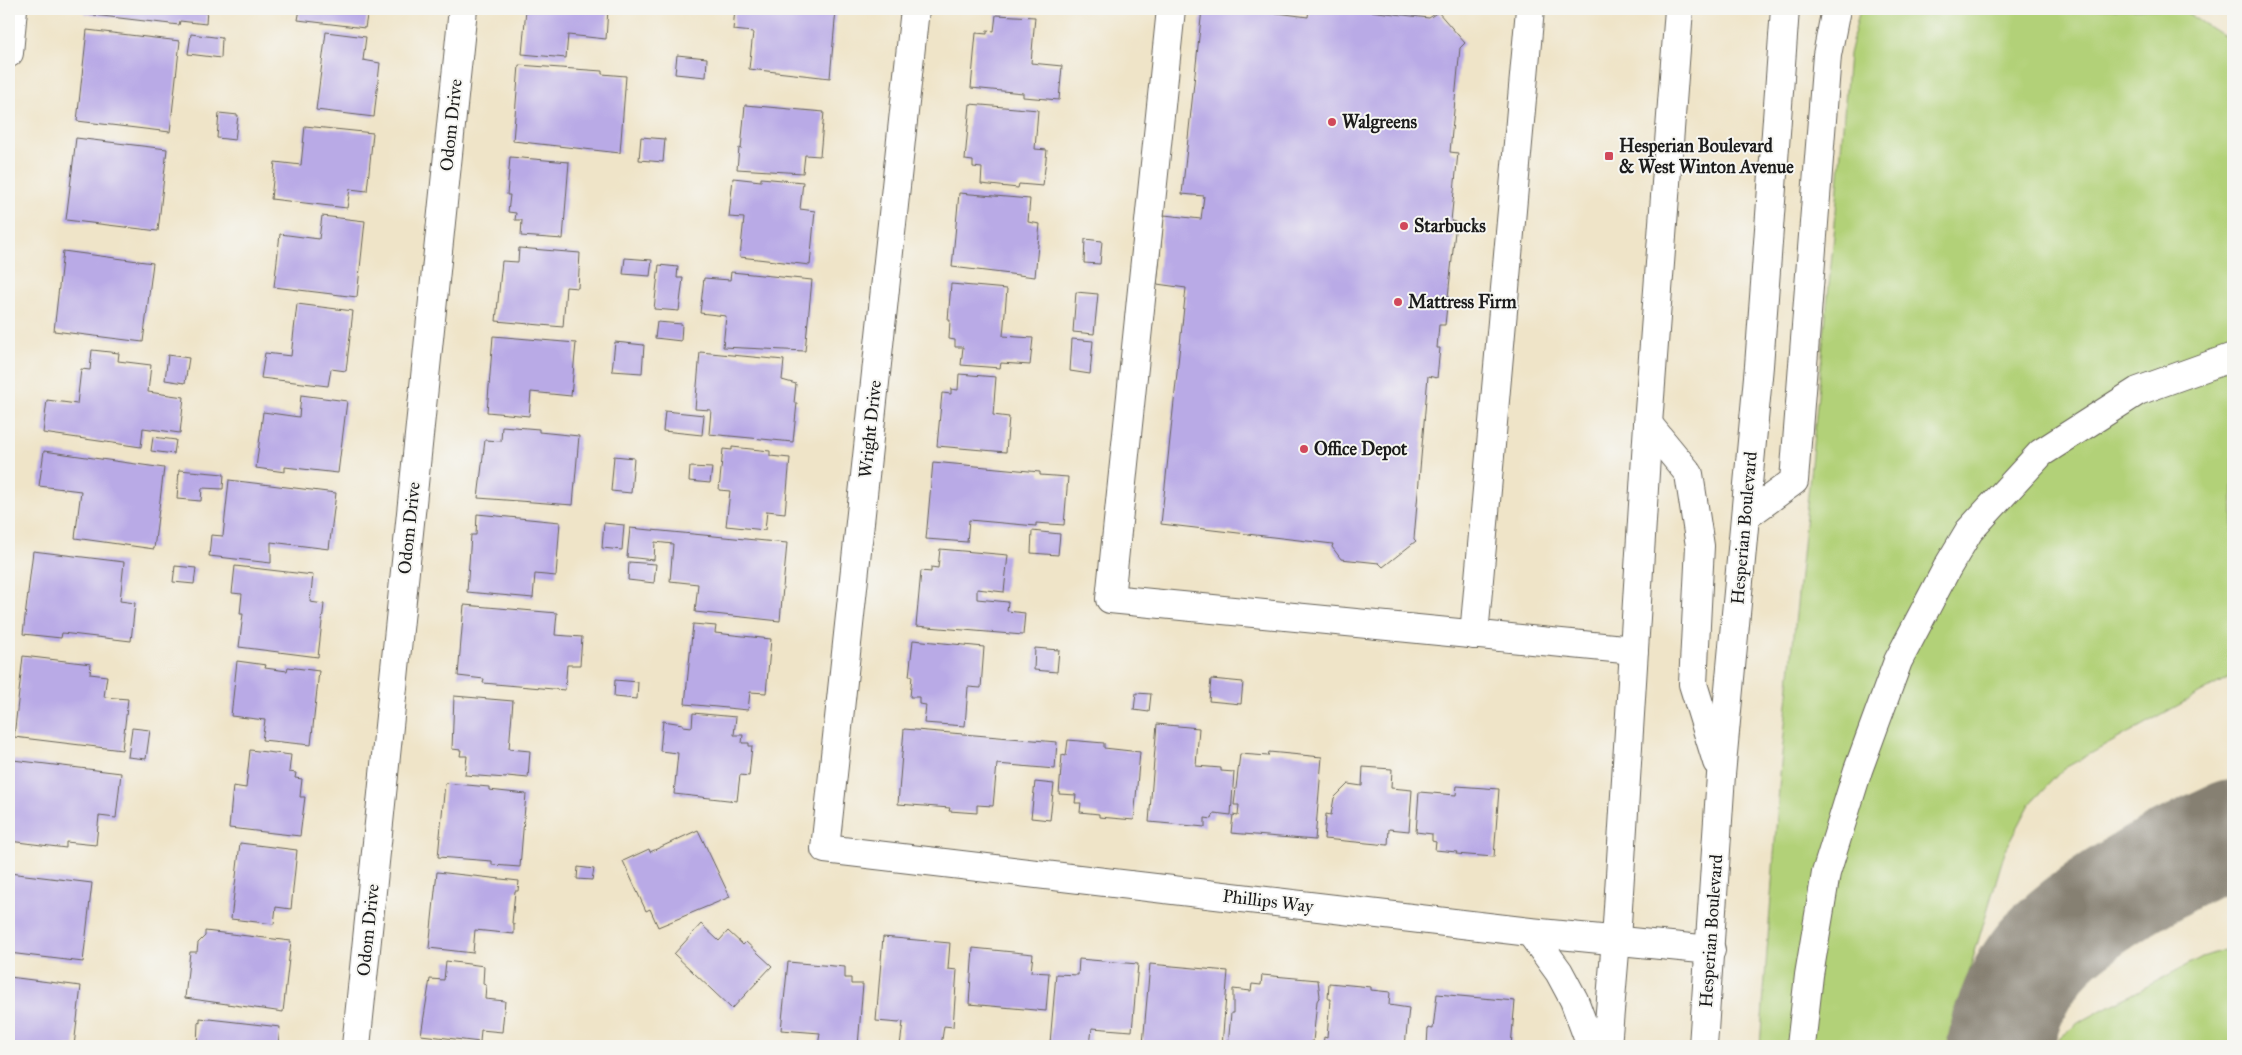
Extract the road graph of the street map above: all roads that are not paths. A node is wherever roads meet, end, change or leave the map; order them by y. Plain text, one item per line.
1 (13, 9) edge
2 (463, 9) edge
3 (915, 9) edge
4 (1171, 9) edge
5 (1530, 9) edge
6 (1679, 9) edge
7 (1785, 9) edge
8 (1836, 9) edge
9 (9, 54) edge
10 (2233, 357) edge
11 (1648, 424) junction
12 (1746, 516) junction
13 (1474, 635) junction
14 (1634, 650) junction
15 (1721, 775) junction
16 (825, 849) joint
17 (1530, 932) junction
18 (1616, 940) junction
19 (1711, 950) junction
20 (356, 1046) edge
21 (1591, 1046) edge
22 (1607, 1046) edge
23 (1703, 1046) edge
24 (1801, 1046) edge

1 - 9 main road
2 - 20 main road, Odom Drive
3 - 16 main road, Wright Drive
4 - 13 main road
5 - 13 main road
6 - 11 main road
7 - 12 main road, Hesperian Boulevard
8 - 12 main road
10 - 24 main road
11 - 14 main road
11 - 15 main road
12 - 15 main road, Hesperian Boulevard
13 - 14 main road
14 - 18 main road
15 - 19 main road, Hesperian Boulevard
16 - 17 main road, Phillips Way
17 - 18 main road, Phillips Way
17 - 21 main road
18 - 19 main road, Phillips Way
18 - 22 main road
19 - 23 main road, Hesperian Boulevard

